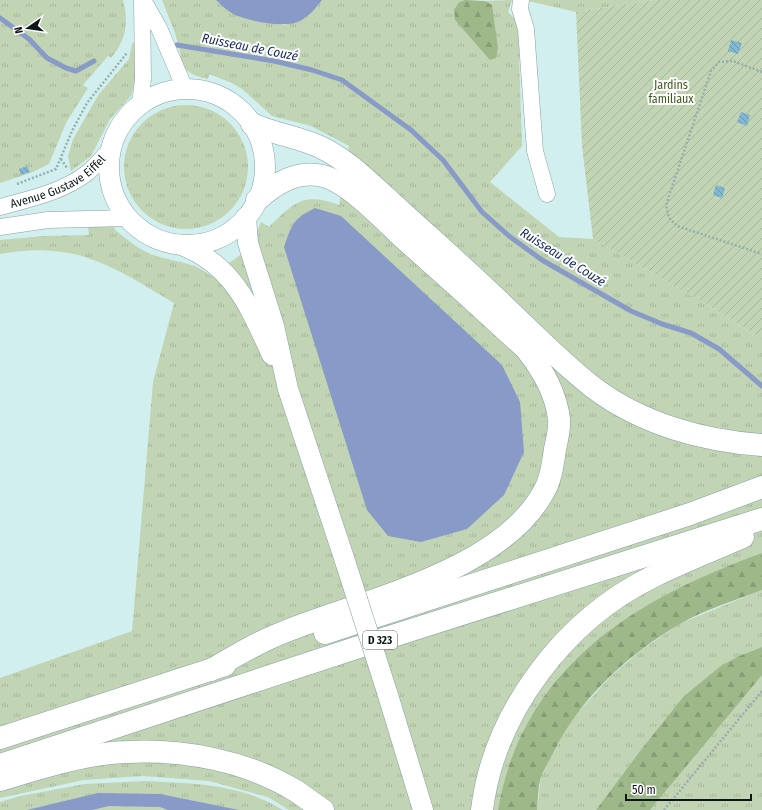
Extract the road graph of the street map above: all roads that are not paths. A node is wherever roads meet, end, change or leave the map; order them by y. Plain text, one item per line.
1 (142, 0) edge
2 (521, 0) edge
3 (185, 89) junction
4 (140, 105) junction
5 (252, 124) junction
6 (111, 148) junction
7 (547, 194) dead end
8 (0, 207) edge
9 (252, 209) junction
10 (128, 218) junction
11 (0, 227) edge
12 (180, 244) junction
13 (288, 389) junction
14 (762, 445) edge
15 (762, 487) edge
16 (762, 519) edge
17 (762, 528) edge
18 (211, 670) junction
19 (0, 738) edge
20 (0, 764) edge
21 (0, 780) edge
22 (313, 804) edge
23 (323, 810) edge
24 (423, 810) edge
25 (482, 810) edge

1 - 3 street
1 - 4 street
2 - 7 street
3 - 4 main road
3 - 5 main road
4 - 6 main road
5 - 9 main road
5 - 14 highway
6 - 8 street, Avenue Gustave Eiffel
6 - 10 main road
9 - 12 main road
9 - 13 main road
9 - 18 highway
10 - 11 street, Avenue Gustave Eiffel
10 - 12 main road
12 - 13 main road
13 - 24 main road, bridge
15 - 18 highway, D 323
16 - 20 highway, D 323
17 - 25 highway
18 - 19 highway, D 323
21 - 22 highway
22 - 23 highway

